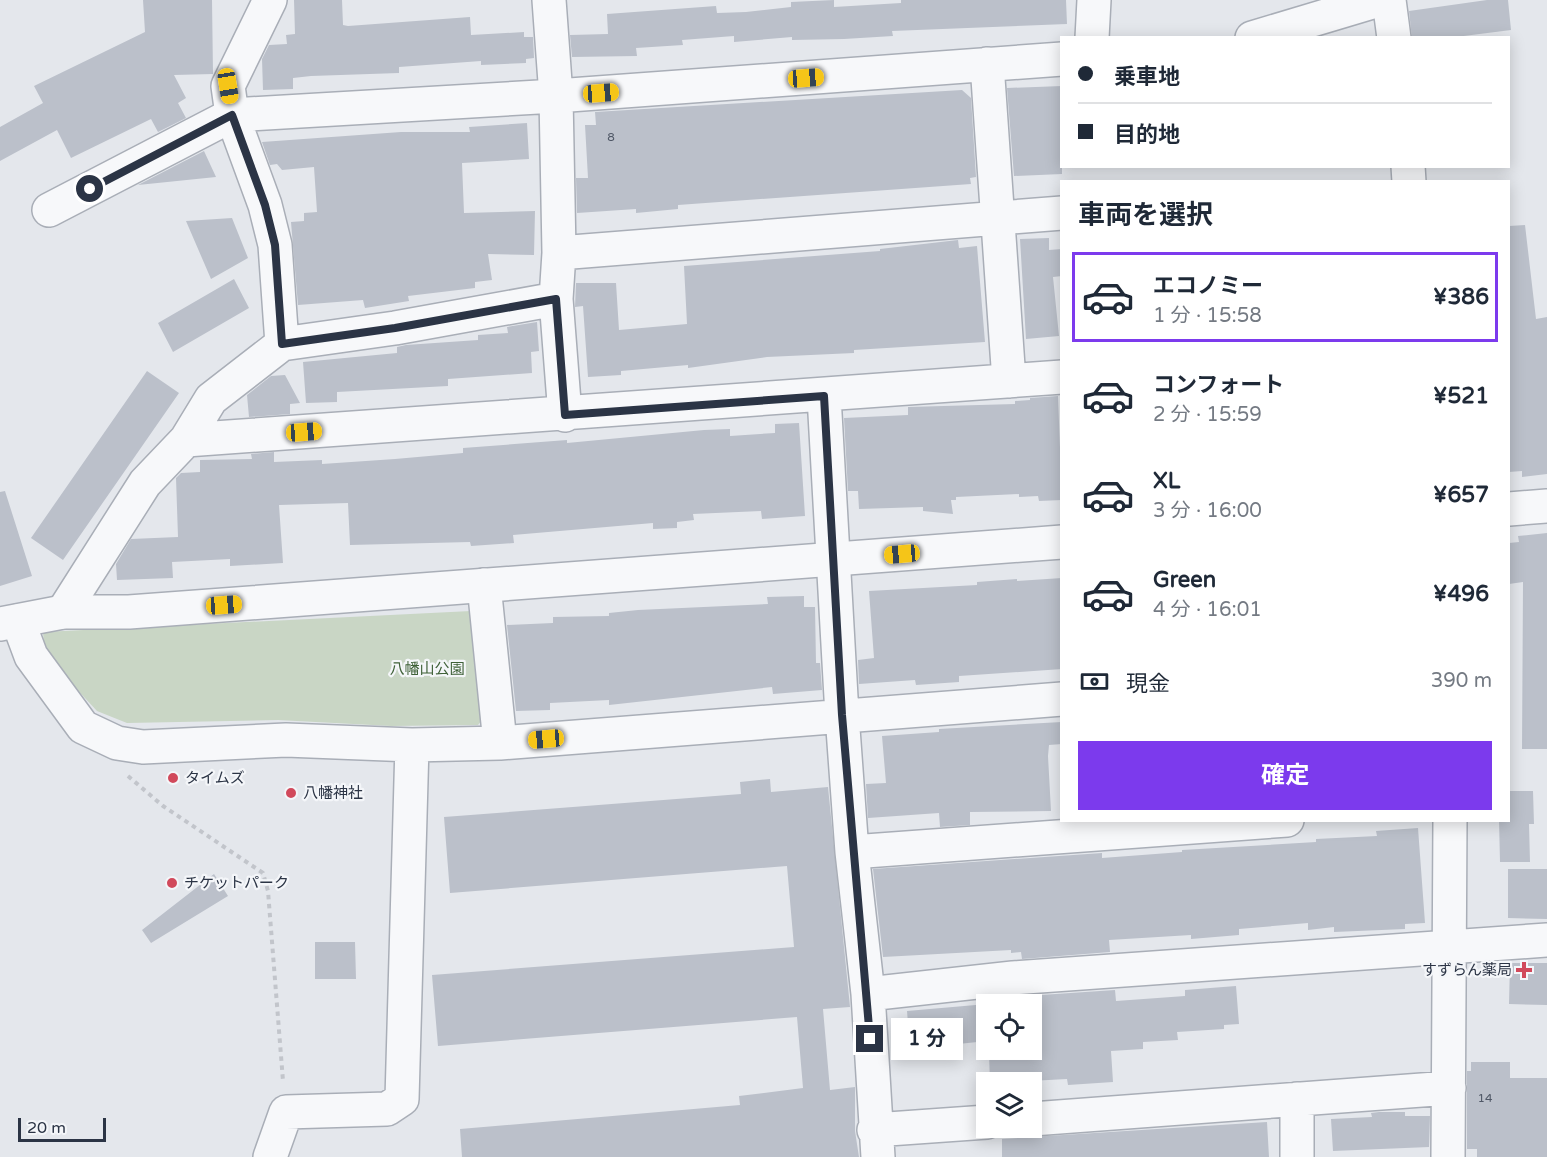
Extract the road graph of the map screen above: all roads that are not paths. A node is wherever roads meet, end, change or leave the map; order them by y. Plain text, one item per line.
1 (270, 0) edge
2 (549, 0) edge
3 (1094, 0) edge
4 (1379, 0) edge
5 (1389, 0) edge
6 (1344, 4) edge
7 (1092, 36) edge
8 (1257, 36) edge
9 (1394, 36) edge
10 (1060, 58) edge
11 (987, 64) junction
12 (556, 96) junction
13 (232, 115) junction
14 (49, 210) dead end
15 (1060, 213) edge
16 (996, 218) junction
17 (559, 253) junction
18 (556, 299) junction
19 (282, 344) junction
20 (1060, 377) edge
21 (1009, 381) junction
22 (824, 396) junction
23 (565, 415) junction
24 (186, 440) junction
25 (1547, 506) edge
26 (1510, 509) edge
27 (1060, 542) edge
28 (834, 559) junction
29 (484, 585) junction
30 (63, 612) junction
31 (9, 622) edge
32 (1060, 699) edge
33 (842, 715) junction
34 (500, 743) junction
35 (412, 745) junction
36 (1260, 822) edge
37 (1450, 822) edge
38 (852, 852) junction
39 (1547, 940) edge
40 (1449, 947) junction
41 (868, 994) junction
42 (1449, 1088) junction
43 (1297, 1099) junction
44 (1042, 1118) edge
45 (976, 1124) edge
46 (876, 1144) edge
47 (270, 1157) edge
48 (1297, 1157) edge
49 (1448, 1157) edge

1 - 13 street
2 - 12 street
3 - 7 street
4 - 6 street
5 - 9 street
6 - 8 street
10 - 11 street
11 - 12 street
11 - 16 street
12 - 13 street
12 - 17 street
13 - 14 street
13 - 19 street
15 - 16 street
16 - 17 street
16 - 21 street
17 - 18 street
18 - 19 street
18 - 23 street
19 - 24 street
20 - 21 street
21 - 22 street
22 - 23 street
22 - 28 street
23 - 24 street
24 - 30 street
25 - 26 street
27 - 28 street
28 - 29 street
28 - 33 street
29 - 30 street
29 - 34 street
30 - 31 street
31 - 35 street
32 - 33 street
33 - 34 street
33 - 38 street
34 - 35 street
35 - 47 street
36 - 38 street
37 - 40 street
38 - 41 street
39 - 40 street
40 - 41 street
40 - 42 street
41 - 46 street
42 - 43 street
42 - 49 street
43 - 44 street
43 - 48 street
45 - 46 street

